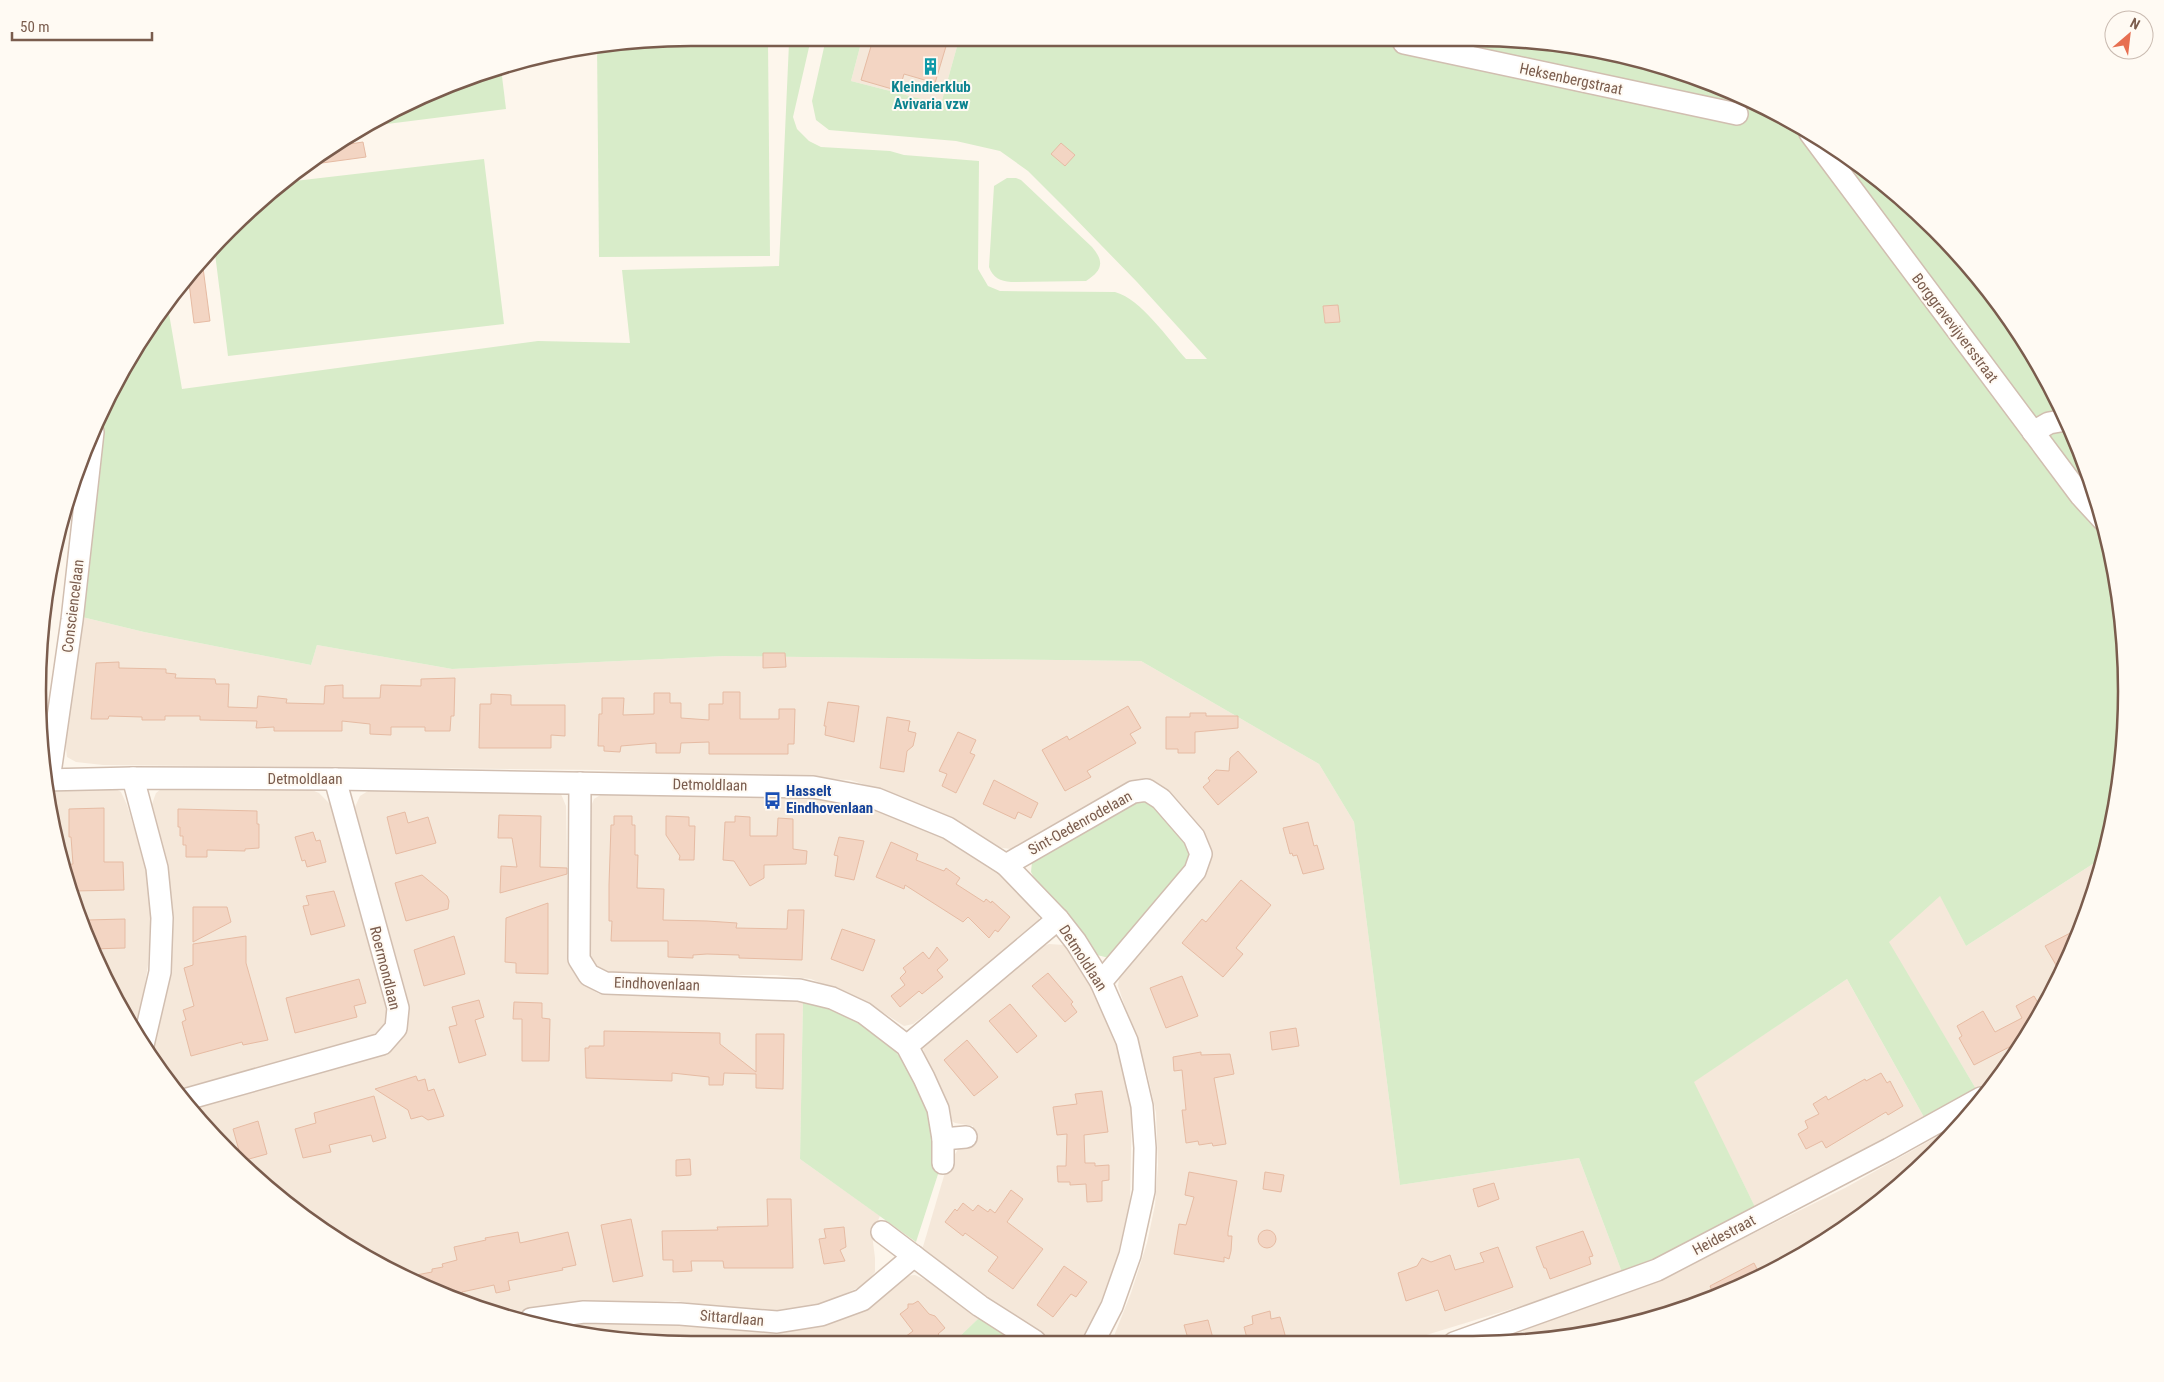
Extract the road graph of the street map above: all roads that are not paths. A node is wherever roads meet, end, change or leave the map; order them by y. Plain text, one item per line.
1 (1418, 46) edge
2 (1737, 114) dead end
3 (1823, 150) edge
4 (2058, 421) edge
5 (2033, 432) junction
6 (89, 460) edge
7 (2091, 507) edge
8 (50, 755) edge
9 (133, 778) junction
10 (334, 779) junction
11 (53, 780) edge
12 (580, 783) junction
13 (1006, 865) junction
14 (1058, 919) junction
15 (1101, 982) junction
16 (146, 1034) edge
17 (907, 1046) junction
18 (190, 1097) edge
19 (1965, 1107) edge
20 (966, 1137) dead end
21 (943, 1139) junction
22 (943, 1164) dead end
23 (882, 1232) dead end
24 (914, 1256) junction
25 (541, 1318) edge
26 (1027, 1336) edge
27 (1097, 1336) edge
28 (1475, 1336) edge

1 - 2 street, Heksenbergstraat
3 - 5 street, Borggravevijversstraat
4 - 5 street
5 - 7 street, Borggravevijversstraat
6 - 8 street, Consciencelaan
9 - 10 street, Detmoldlaan
9 - 11 street, Detmoldlaan
9 - 16 street
10 - 12 street, Detmoldlaan
10 - 18 street, Roermondlaan
12 - 13 street, Detmoldlaan
12 - 17 street, Eindhovenlaan
13 - 14 street, Detmoldlaan
13 - 15 street, Sint-Oedenrodelaan
14 - 15 street, Detmoldlaan
14 - 17 street
15 - 27 street, Detmoldlaan
17 - 21 street, Eindhovenlaan
19 - 28 street, Heidestraat
20 - 21 street
21 - 22 street, Eindhovenlaan
23 - 24 street
24 - 25 street, Sittardlaan
24 - 26 street

